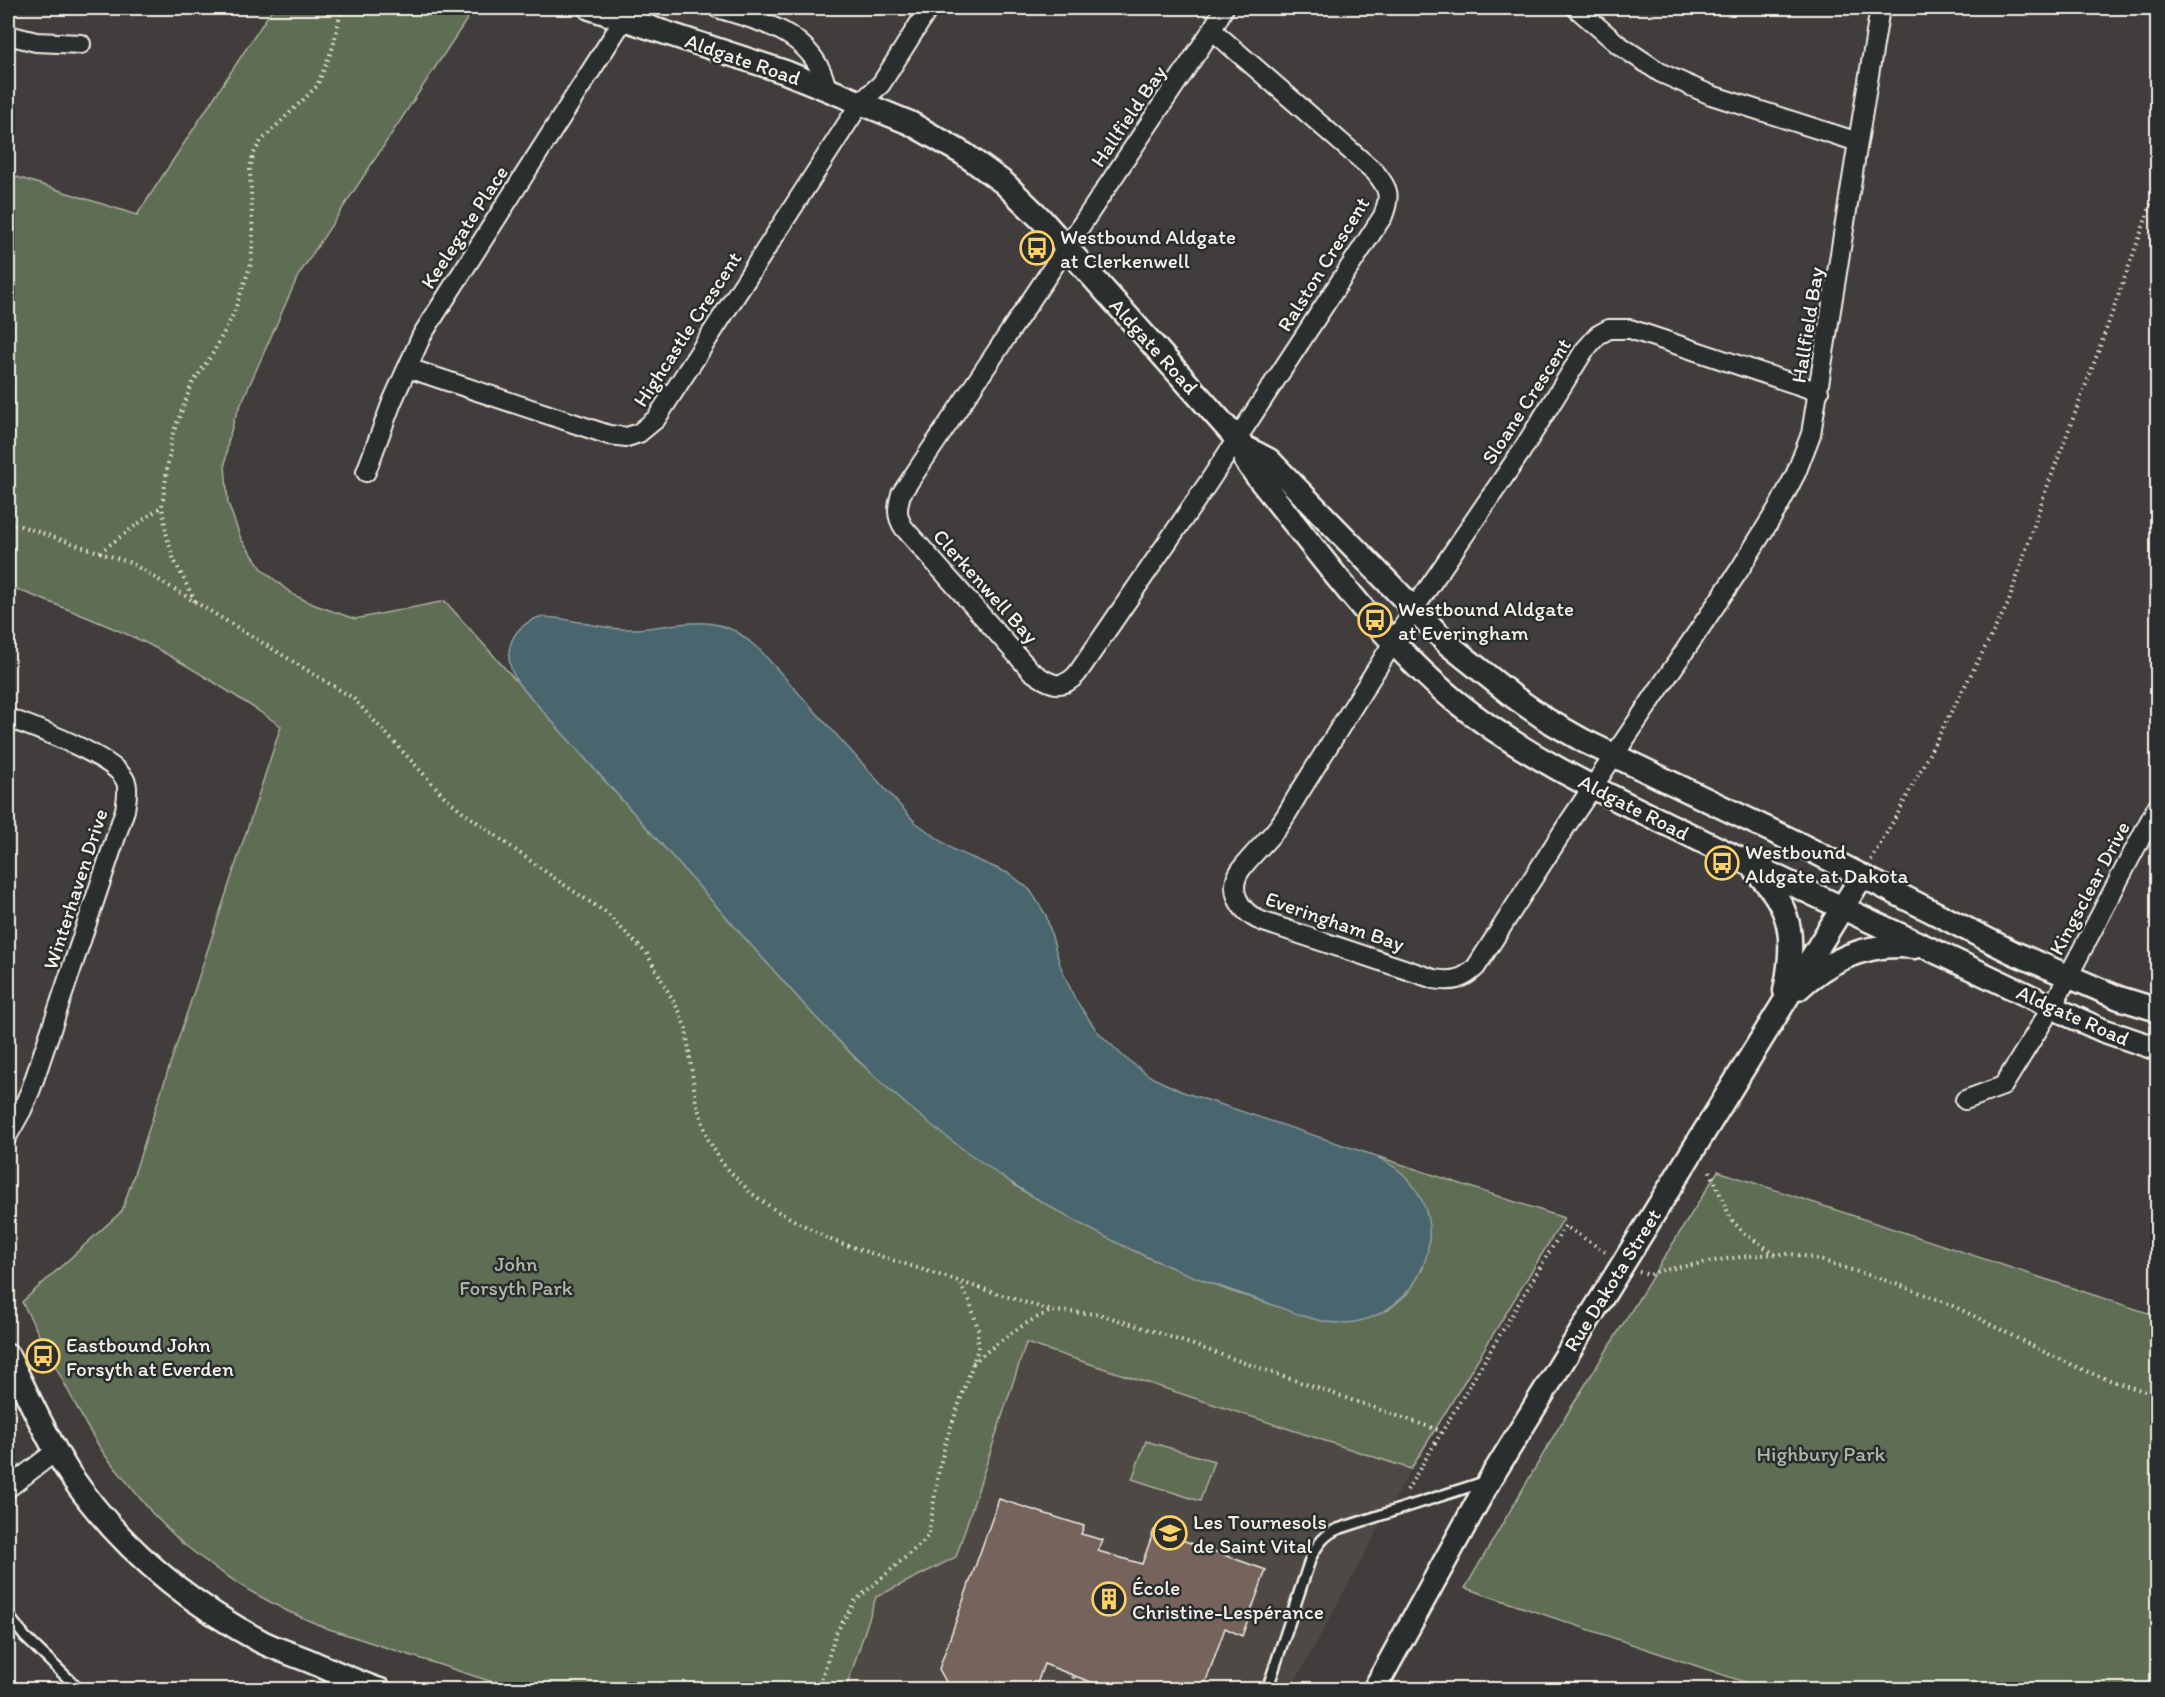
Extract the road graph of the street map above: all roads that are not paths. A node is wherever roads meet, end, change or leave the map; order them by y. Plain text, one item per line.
1 (590, 8) edge
2 (717, 8) edge
3 (929, 8) edge
4 (1224, 8) edge
5 (1576, 8) edge
6 (1880, 8) edge
7 (624, 19) junction
8 (1212, 30) junction
9 (8, 35) edge
10 (81, 44) dead end
11 (827, 88) junction
12 (861, 102) junction
13 (1858, 142) junction
14 (1067, 248) junction
15 (408, 368) junction
16 (1819, 392) junction
17 (1240, 443) junction
18 (366, 472) dead end
19 (1404, 626) junction
20 (8, 718) edge
21 (1604, 772) junction
22 (2157, 805) edge
23 (1747, 863) junction
24 (1862, 876) junction
25 (1842, 908) junction
26 (1929, 949) junction
27 (2060, 992) junction
28 (1783, 1002) junction
29 (2157, 1010) edge
30 (2157, 1048) edge
31 (1965, 1100) dead end
32 (8, 1135) edge
33 (8, 1356) edge
34 (56, 1451) junction
35 (1489, 1480) junction
36 (8, 1488) edge
37 (8, 1615) edge
38 (349, 1685) edge
39 (80, 1689) edge
40 (380, 1689) edge
41 (1267, 1689) edge
42 (1374, 1689) edge

1 - 7 street, Aldgate Road
2 - 11 street, Aldgate Road
3 - 12 street, Highcastle Crescent
4 - 8 street, Hallfield Bay
5 - 13 street
6 - 13 street, Hallfield Bay
7 - 11 street, Aldgate Road
7 - 15 street, Keelegate Place
8 - 14 street, Hallfield Bay
8 - 17 street, Ralston Crescent
9 - 10 street
11 - 12 street, Aldgate Road
12 - 14 street, Aldgate Road
12 - 15 street, Highcastle Crescent
13 - 16 street, Hallfield Bay
14 - 17 street, Aldgate Road
14 - 17 street, Clerkenwell Bay
15 - 18 street, Keelegate Place
16 - 19 street, Sloane Crescent
16 - 21 street, Hallfield Bay
17 - 19 street, Aldgate Road
17 - 19 street, Aldgate Road
19 - 21 street, Aldgate Road
19 - 21 street, Aldgate Road
19 - 21 street, Everingham Bay
20 - 32 street, Winterhaven Drive
21 - 23 street, Aldgate Road
21 - 24 street, Aldgate Road
22 - 27 street, Kingsclear Drive
23 - 25 street, Aldgate Road
23 - 28 street
24 - 25 street, Rue Dakota Street
24 - 27 street, Aldgate Road
25 - 26 street, Aldgate Road
25 - 28 street, Rue Dakota Street
26 - 27 street, Aldgate Road
26 - 28 street
27 - 29 street, Aldgate Road
27 - 30 street, Aldgate Road
27 - 31 street, Kingsclear Drive
28 - 35 street, Rue Dakota Street
33 - 34 street
34 - 36 street
34 - 38 street
35 - 41 lane
35 - 42 street, Rue Dakota Street
37 - 39 lane
38 - 40 street

